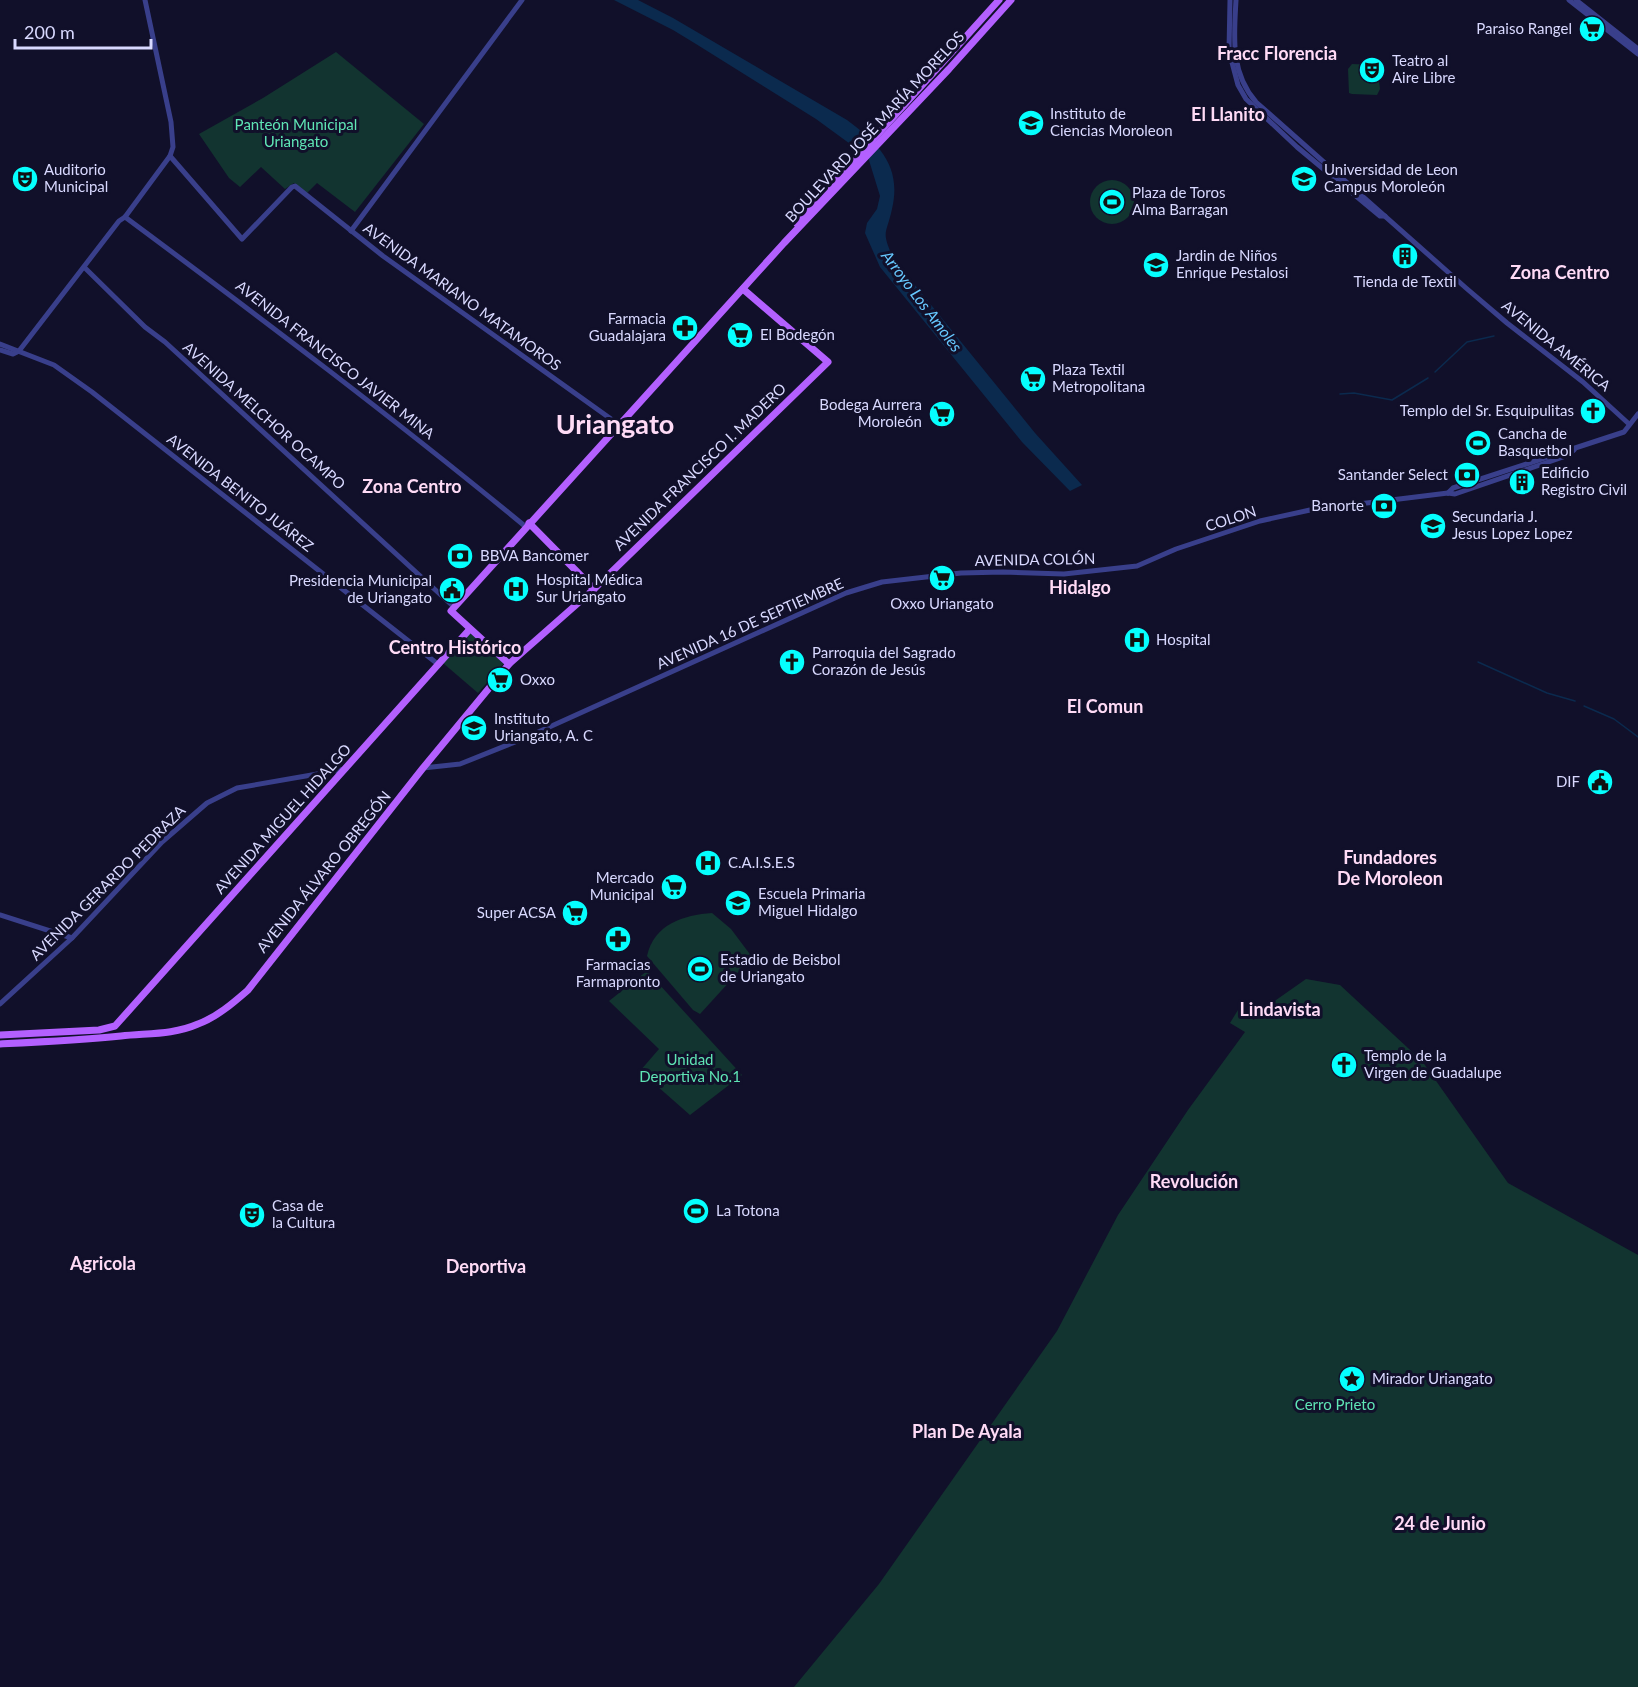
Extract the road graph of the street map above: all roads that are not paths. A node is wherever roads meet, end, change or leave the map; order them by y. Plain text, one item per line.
1 (145, 0) edge
2 (522, 0) edge
3 (999, 0) edge
4 (1011, 0) edge
5 (1230, 0) edge
6 (1236, 0) edge
7 (1569, 0) edge
8 (1576, 0) edge
9 (1638, 49) edge
10 (1638, 54) edge
11 (873, 143) junction
12 (170, 156) junction
13 (1385, 216) junction
14 (125, 217) junction
15 (351, 231) junction
16 (84, 267) junction
17 (743, 289) junction
18 (0, 344) edge
19 (0, 350) edge
20 (19, 351) junction
21 (1638, 414) edge
22 (618, 424) junction
23 (1629, 424) junction
24 (527, 525) junction
25 (1162, 557) joint
26 (944, 575) joint
27 (594, 589) junction
28 (452, 609) junction
29 (470, 630) junction
30 (509, 664) junction
31 (439, 665) junction
32 (423, 768) junction
33 (345, 769) junction
34 (0, 915) edge
35 (72, 938) junction
36 (0, 1004) edge
37 (45, 1033) junction
38 (0, 1035) edge
39 (45, 1042) junction
40 (0, 1044) edge

1 - 12 street
2 - 15 street
3 - 11 main road, BOULEVARD JOSÉ MARÍA MORELOS
4 - 11 main road, BOULEVARD JOSÉ MARÍA MORELOS
5 - 13 street
6 - 13 street
7 - 10 street
8 - 9 street
11 - 17 main road, BOULEVARD JOSÉ MARÍA MORELOS
12 - 14 street
12 - 15 street, AVENIDA MARIANO MATAMOROS
13 - 23 street, AVENIDA AMÉRICA
14 - 16 street
14 - 24 street, AVENIDA FRANCISCO JAVIER MINA
15 - 22 street, AVENIDA MARIANO MATAMOROS
16 - 20 street
16 - 28 street, AVENIDA MELCHOR OCAMPO
17 - 22 main road, BOULEVARD JOSÉ MARÍA MORELOS
17 - 27 main road, AVENIDA FRANCISCO I. MADERO
18 - 20 street, AVENIDA BENITO JUÁREZ
19 - 20 street
20 - 31 street, AVENIDA BENITO JUÁREZ
21 - 23 street
22 - 24 main road, BOULEVARD JOSÉ MARÍA MORELOS
23 - 25 street, COLON
24 - 27 main road
24 - 28 main road, BOULEVARD JOSÉ MARÍA MORELOS
25 - 26 street, AVENIDA COLÓN
26 - 32 street, AVENIDA 16 DE SEPTIEMBRE
27 - 30 main road, AVENIDA FRANCISCO I. MADERO
28 - 29 main road
29 - 30 main road
29 - 31 main road, AVENIDA MIGUEL HIDALGO
30 - 32 main road, AVENIDA ÁLVARO OBREGÓN
31 - 33 main road, AVENIDA MIGUEL HIDALGO
32 - 39 main road, AVENIDA ÁLVARO OBREGÓN
33 - 35 street, AVENIDA GERARDO PEDRAZA
33 - 37 main road, AVENIDA MIGUEL HIDALGO
34 - 35 street
35 - 36 street, AVENIDA GERARDO PEDRAZA
37 - 38 main road
37 - 39 main road
39 - 40 main road, AVENIDA ÁLVARO OBREGÓN

